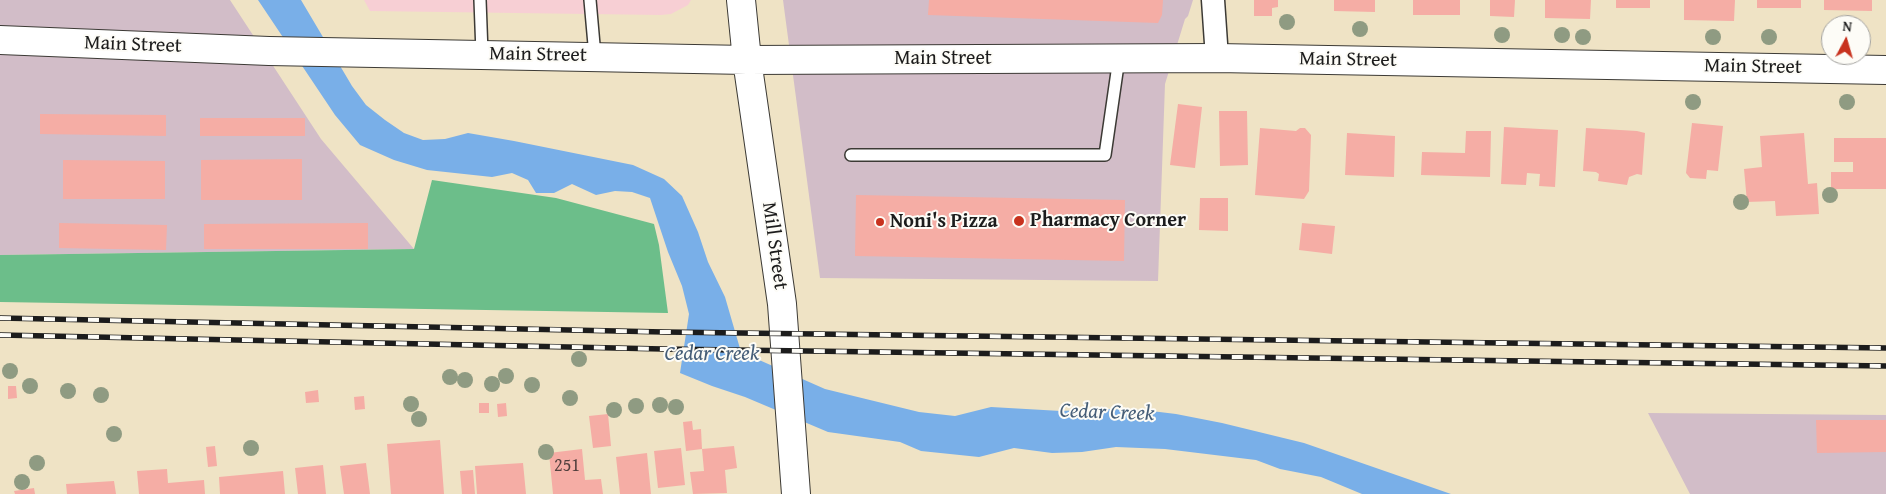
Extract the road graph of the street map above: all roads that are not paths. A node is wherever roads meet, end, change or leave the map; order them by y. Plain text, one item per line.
1 (480, 0) edge
2 (590, 0) edge
3 (741, 0) edge
4 (1213, 0) edge
5 (0, 40) edge
6 (482, 54) junction
7 (595, 56) junction
8 (1119, 58) junction
9 (1217, 58) junction
10 (747, 60) junction
11 (1886, 70) edge
12 (851, 155) dead end
13 (796, 494) edge

1 - 6 lane
2 - 7 lane
3 - 10 main road, Mill Street
4 - 9 street
5 - 6 main road, Main Street
6 - 7 main road, Main Street
7 - 10 main road, Main Street
8 - 9 main road, Main Street
8 - 10 main road, Main Street
8 - 12 lane
9 - 11 main road, Main Street
10 - 13 main road, Mill Street

